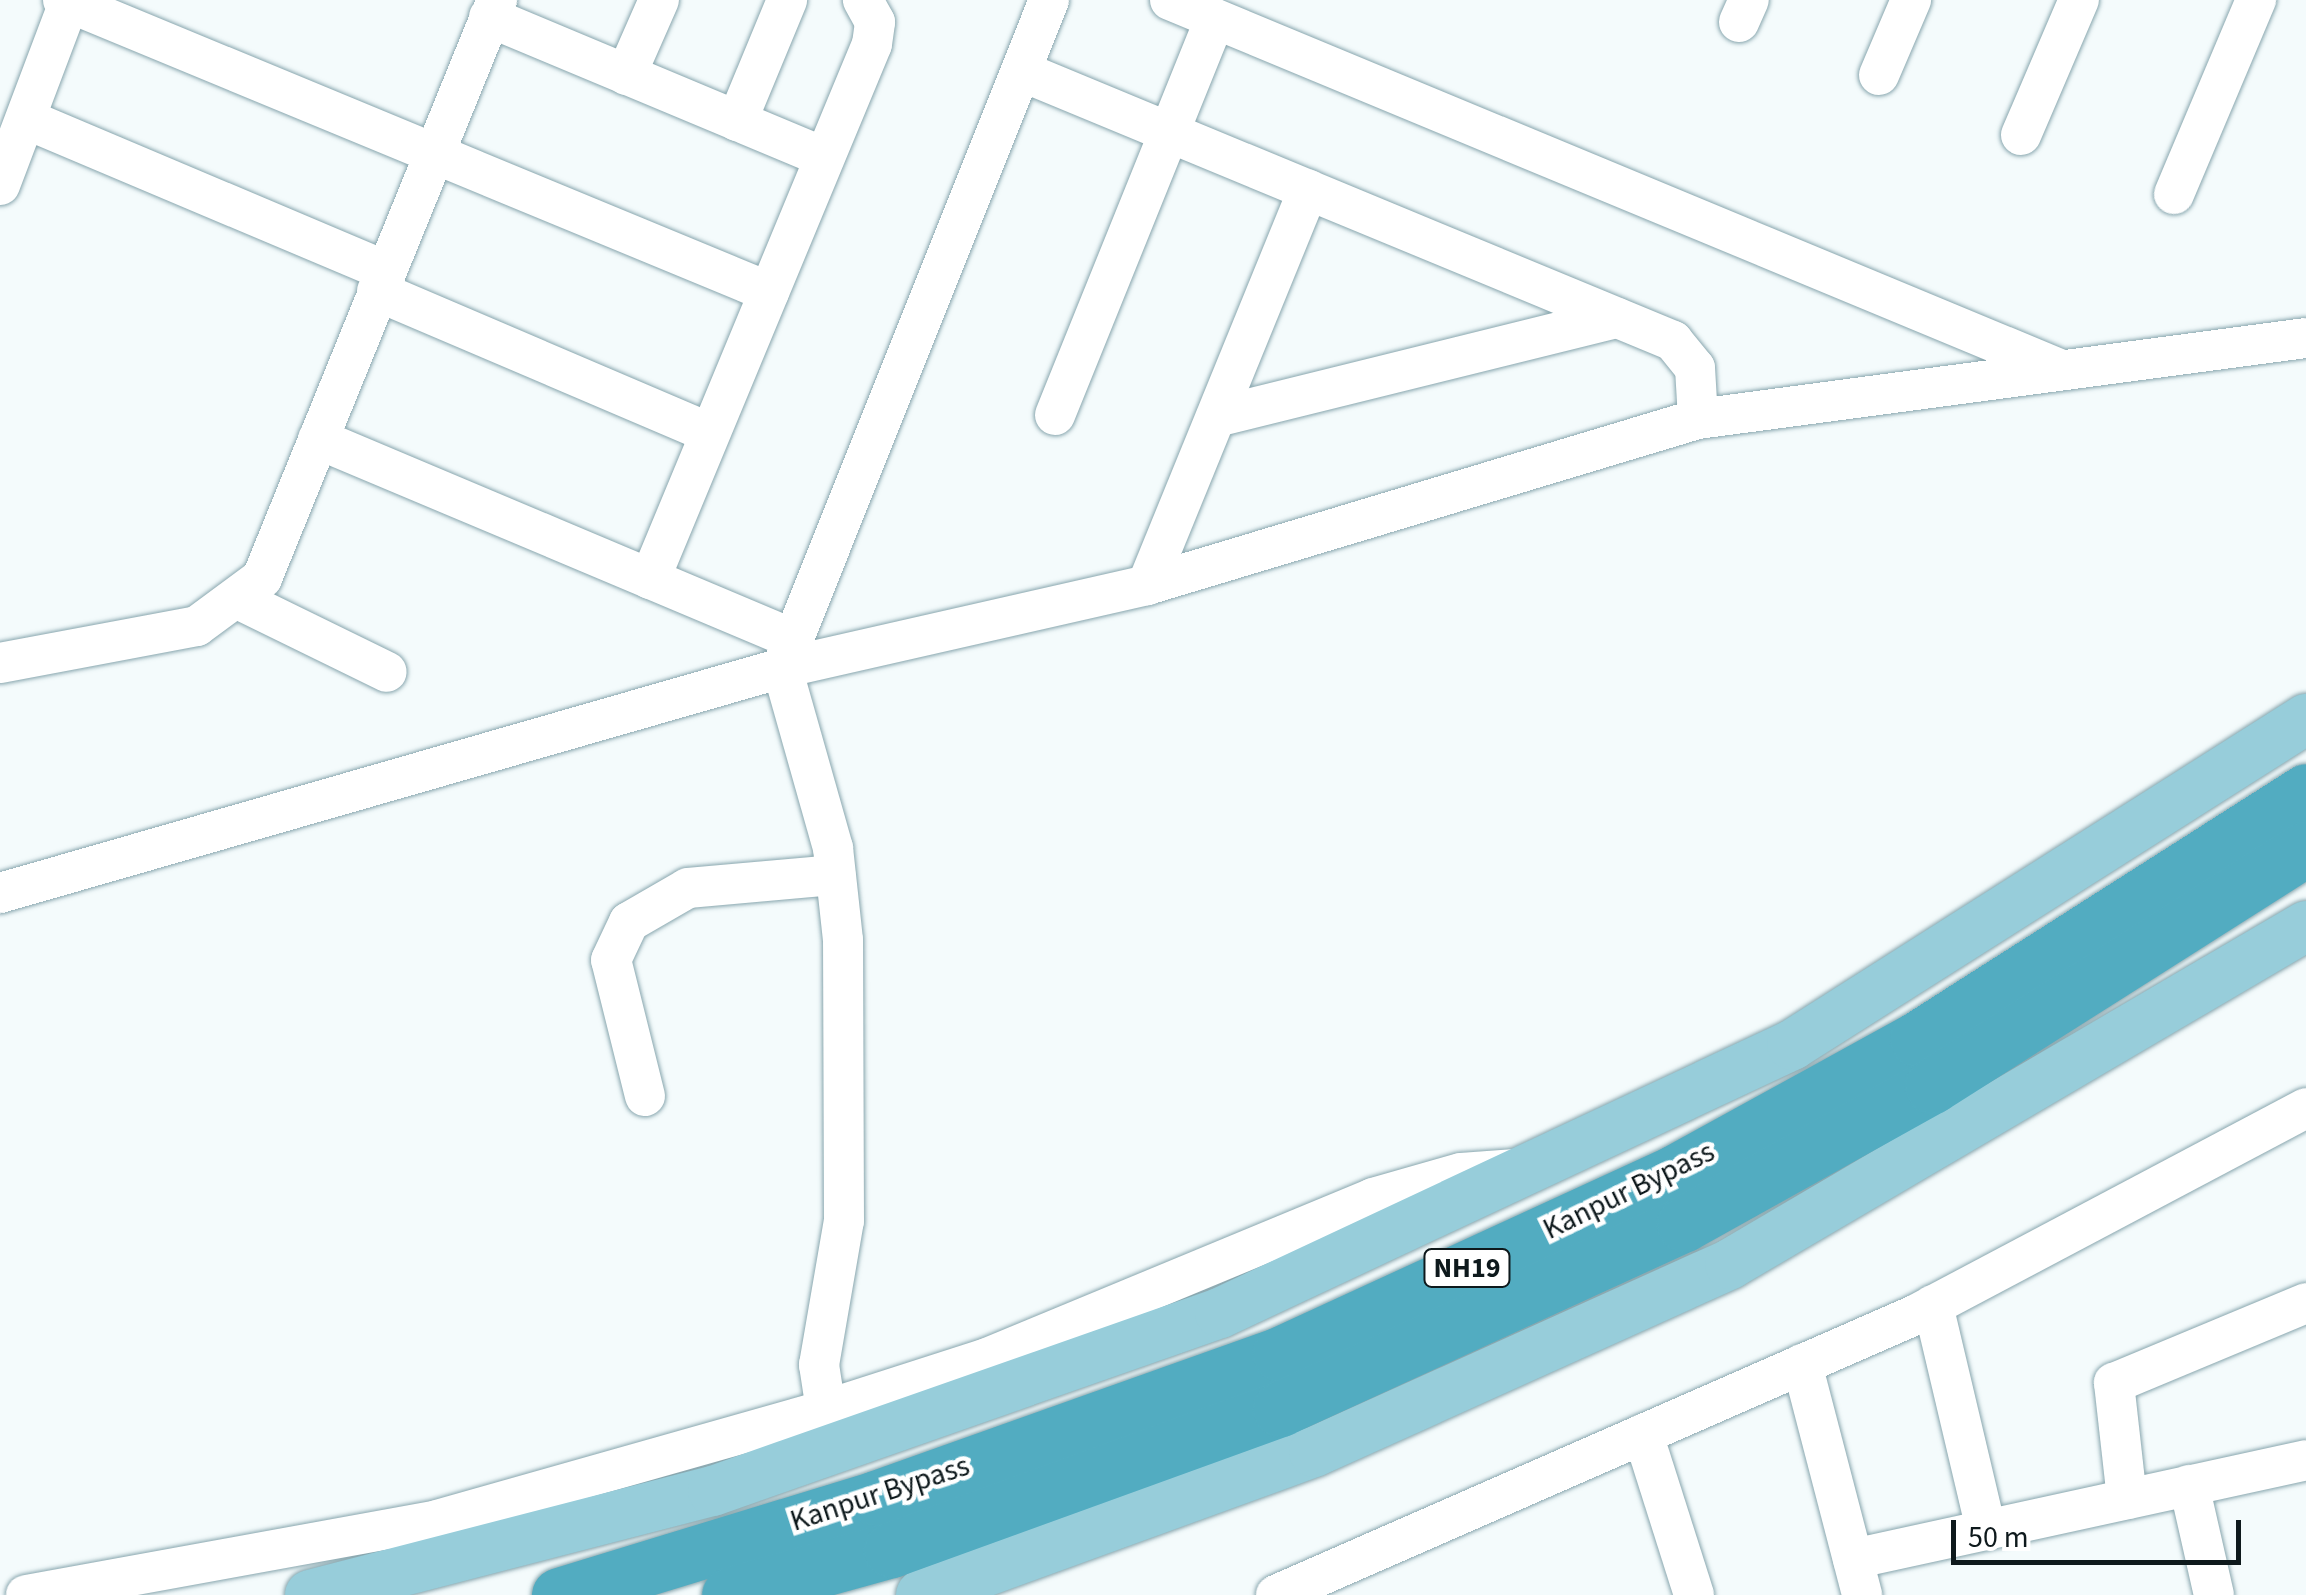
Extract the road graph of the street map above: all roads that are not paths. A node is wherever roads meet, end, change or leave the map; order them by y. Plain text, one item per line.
1 (659, 0) edge
2 (787, 0) edge
3 (863, 0) edge
4 (1050, 0) edge
5 (1170, 0) edge
6 (1910, 0) edge
7 (2079, 0) edge
8 (2256, 0) edge
9 (67, 1) edge
10 (493, 9) edge
11 (1215, 18) junction
12 (1020, 71) junction
13 (626, 75) junction
14 (1879, 75) dead end
15 (738, 121) junction
16 (15, 130) edge
17 (1169, 133) junction
18 (2020, 135) dead end
19 (433, 154) junction
20 (824, 157) junction
21 (0, 186) edge
22 (1308, 190) junction
23 (2174, 194) dead end
24 (382, 281) junction
25 (769, 292) junction
26 (1616, 318) junction
27 (2306, 338) edge
28 (2068, 373) junction
29 (1055, 416) dead end
30 (1216, 416) junction
31 (1698, 419) junction
32 (710, 433) junction
33 (318, 440) junction
34 (650, 579) junction
35 (1147, 585) junction
36 (242, 601) junction
37 (788, 654) junction
38 (0, 663) edge
39 (387, 672) dead end
40 (2306, 718) edge
41 (2306, 791) edge
42 (2306, 849) edge
43 (836, 874) junction
44 (0, 893) edge
45 (2306, 926) edge
46 (645, 1096) dead end
47 (2306, 1108) edge
48 (1544, 1167) junction
49 (2306, 1303) edge
50 (1933, 1306) junction
51 (1802, 1364) junction
52 (826, 1410) junction
53 (1644, 1434) junction
54 (2306, 1460) edge
55 (2190, 1485) junction
56 (2127, 1499) junction
57 (1986, 1530) junction
58 (1858, 1577) edge
59 (1327, 1584) edge
60 (26, 1595) edge
61 (310, 1595) edge
62 (559, 1595) edge
63 (729, 1595) edge
64 (921, 1595) edge
65 (1276, 1595) edge
66 (1694, 1595) edge
67 (2214, 1595) edge

1 - 13 street
2 - 15 street
3 - 20 street
4 - 12 street
5 - 11 street
6 - 14 street
7 - 18 street
8 - 23 street
9 - 16 street
9 - 19 street
10 - 13 street
10 - 19 street
11 - 17 street
11 - 28 street
12 - 17 street
12 - 37 street
13 - 15 street
15 - 20 street
16 - 21 street
16 - 24 street
17 - 22 street
17 - 29 street
19 - 24 street
19 - 25 street
20 - 25 street
22 - 26 street
22 - 30 street
24 - 32 street
24 - 33 street
25 - 32 street
26 - 30 street
26 - 31 street
27 - 28 street
28 - 31 street
30 - 35 street
31 - 35 street
32 - 34 street
33 - 34 street
33 - 36 street
34 - 37 street
35 - 37 street
36 - 38 street
36 - 39 street
37 - 43 street
37 - 44 street
40 - 48 main road
41 - 62 highway, Kanpur Bypass / NH19
42 - 63 highway, Kanpur Bypass / NH19
43 - 46 street
43 - 52 street
45 - 64 main road
47 - 50 street
48 - 52 street
48 - 61 main road
49 - 56 street
50 - 51 street
50 - 57 street
51 - 53 street
51 - 58 street
52 - 60 street
53 - 59 street
53 - 66 street
54 - 55 street
55 - 56 street
55 - 67 street
56 - 57 street
57 - 58 street
59 - 65 street

